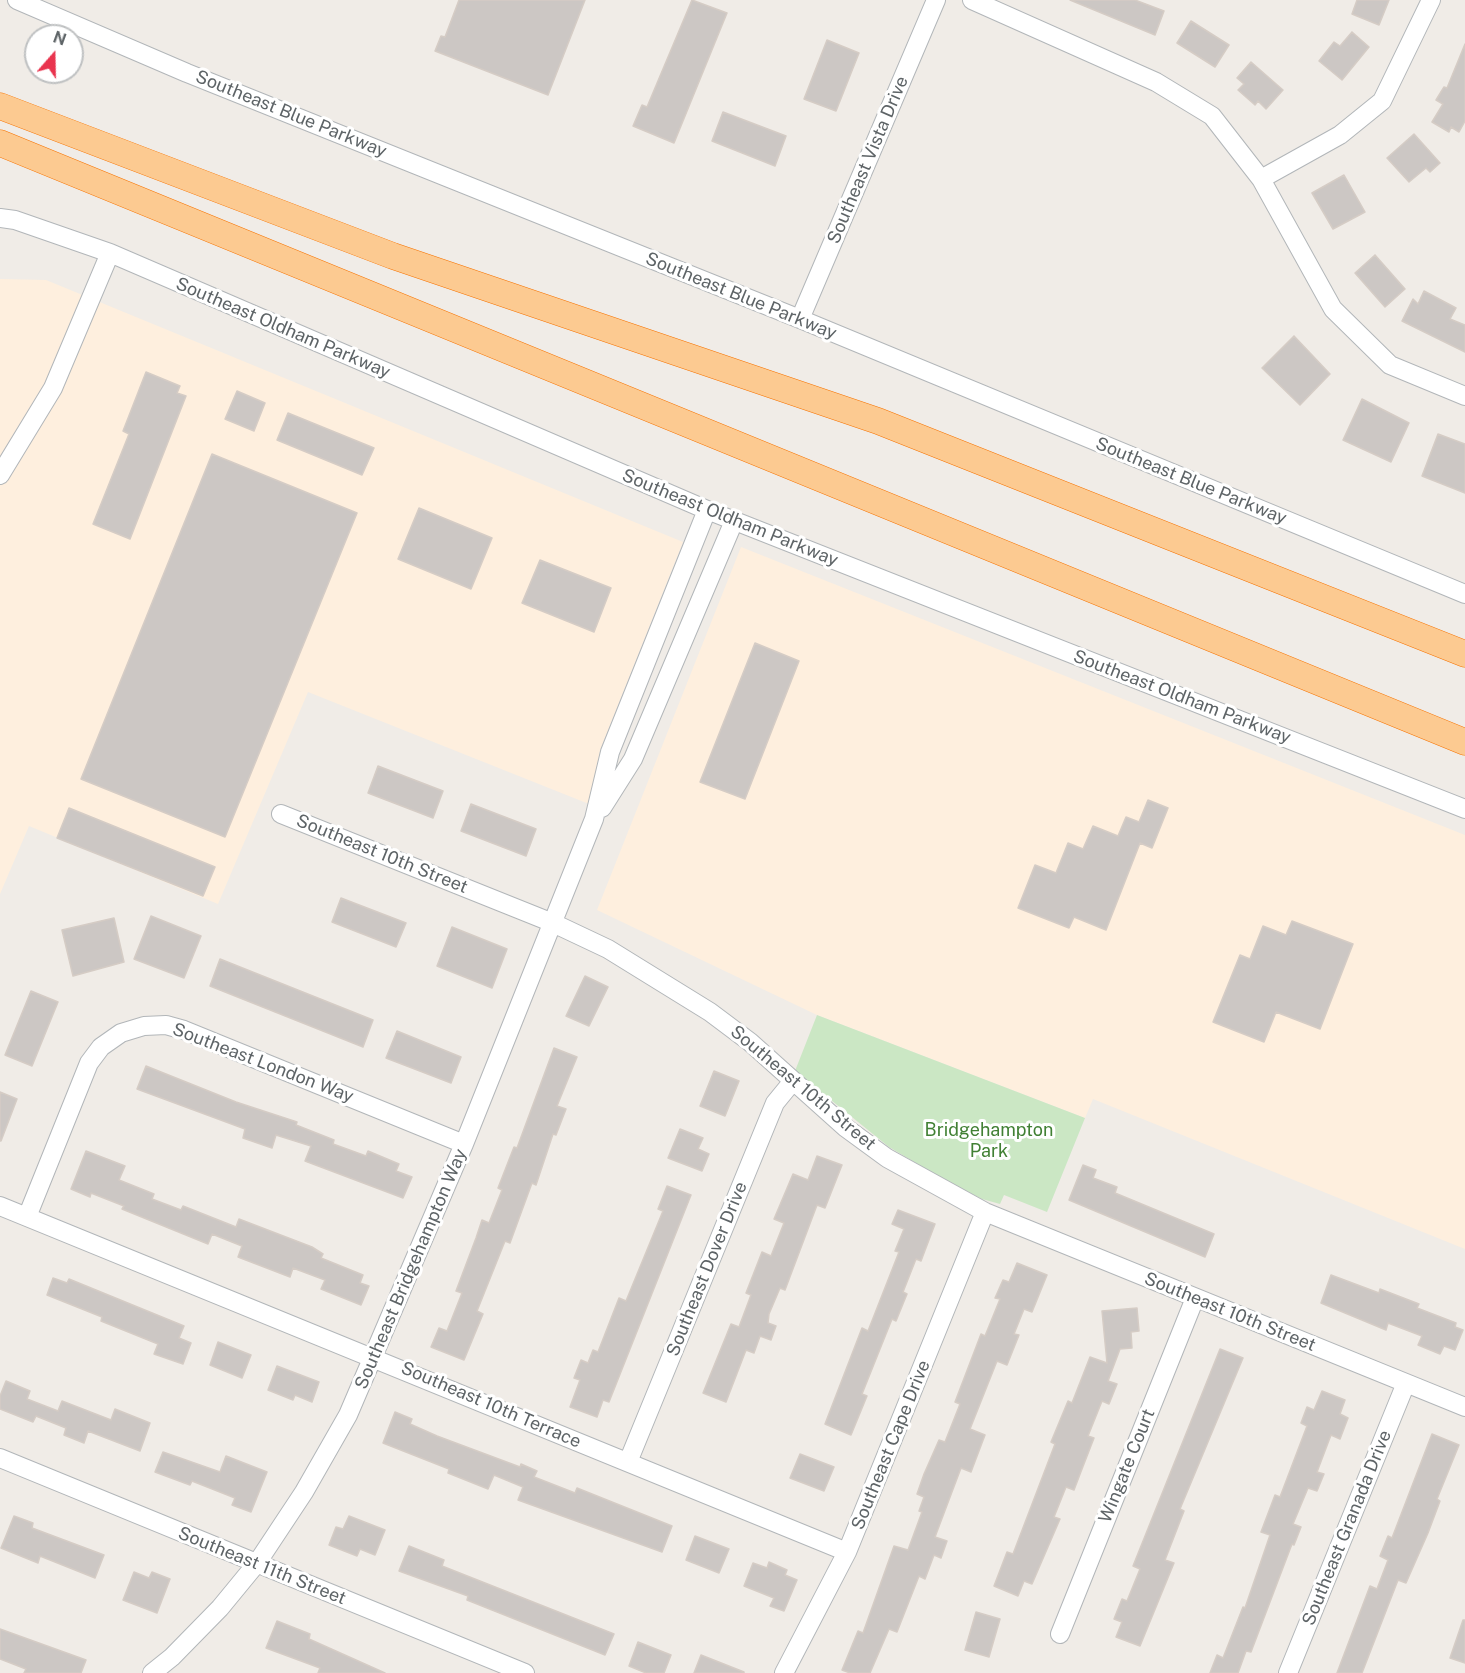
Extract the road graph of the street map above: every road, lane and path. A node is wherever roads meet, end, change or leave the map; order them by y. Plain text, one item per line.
1 (17, 0) edge
2 (936, 0) edge
3 (972, 0) edge
4 (1431, 0) edge
5 (0, 106) edge
6 (0, 143) edge
7 (1261, 178) junction
8 (0, 218) edge
9 (110, 253) junction
10 (800, 319) junction
11 (1465, 396) edge
12 (0, 475) edge
13 (707, 510) junction
14 (734, 521) junction
15 (1465, 594) edge
16 (1465, 654) edge
17 (1465, 742) edge
18 (1465, 809) edge
19 (281, 814) dead end
20 (594, 819) junction
21 (553, 922) junction
22 (793, 1081) junction
23 (464, 1144) junction
24 (0, 1206) edge
25 (985, 1212) junction
26 (27, 1217) junction
27 (1195, 1298) junction
28 (375, 1357) junction
29 (1406, 1383) junction
30 (1465, 1407) edge
31 (0, 1458) edge
32 (628, 1462) junction
33 (847, 1552) junction
34 (256, 1563) junction
35 (1060, 1634) dead end
36 (152, 1673) edge
37 (525, 1673) edge
38 (784, 1673) edge
39 (1288, 1673) edge

1 - 10 street, Southeast Blue Parkway
2 - 10 street, Southeast Vista Drive
3 - 7 street
4 - 7 street
5 - 16 highway
6 - 17 highway
7 - 11 street
8 - 9 street, Southeast Oldham Parkway
9 - 12 street
9 - 13 street, Southeast Oldham Parkway
10 - 15 street, Southeast Blue Parkway
13 - 14 street, Southeast Oldham Parkway
13 - 20 street, Southeast Bridgehampton Way
14 - 18 street, Southeast Oldham Parkway
14 - 20 street, Southeast Bridgehampton Way
19 - 21 street, Southeast 10th Street
20 - 21 street, Southeast Bridgehampton Way
21 - 22 street, Southeast 10th Street
21 - 23 street, Southeast Bridgehampton Way
22 - 25 street, Southeast 10th Street
22 - 32 street, Southeast Dover Drive
23 - 26 street, Southeast London Way
23 - 28 street, Southeast Bridgehampton Way
24 - 26 street, Southeast 10th Terrace
25 - 27 street, Southeast 10th Street
25 - 33 street, Southeast Cape Drive
26 - 28 street, Southeast 10th Terrace
27 - 29 street, Southeast 10th Street
27 - 35 street, Wingate Court
28 - 32 street, Southeast 10th Terrace
28 - 34 street, Southeast Bridgehampton Way
29 - 30 street, Southeast 10th Street
29 - 39 street, Southeast Granada Drive
31 - 34 street, Southeast 11th Street
32 - 33 street, Southeast 10th Terrace
33 - 38 street, Southeast Cape Drive
34 - 36 street, Southeast Bridgehampton Way
34 - 37 street, Southeast 11th Street

